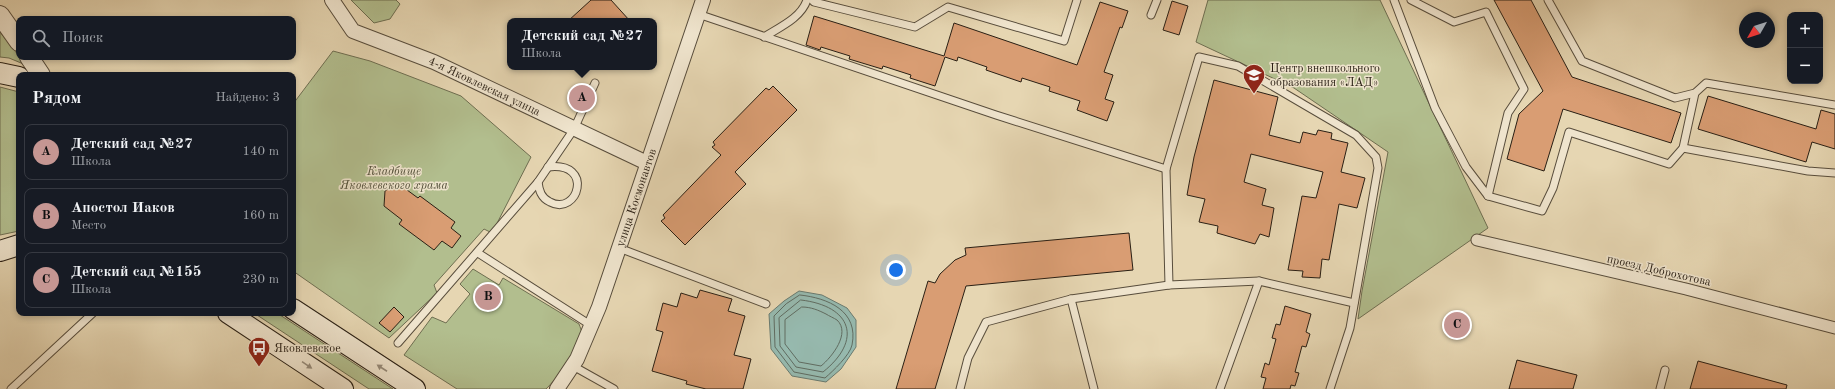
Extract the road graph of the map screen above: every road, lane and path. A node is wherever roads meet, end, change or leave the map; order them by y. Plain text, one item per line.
1 (332, 0) edge
2 (703, 0) edge
3 (807, 0) edge
4 (812, 0) edge
5 (1077, 0) edge
6 (1157, 0) edge
7 (1394, 0) edge
8 (1411, 0) edge
9 (1548, 0) edge
10 (698, 14) junction
11 (1151, 15) dead end
12 (0, 16) edge
13 (764, 37) junction
14 (16, 38) edge
15 (31, 60) edge
16 (39, 72) edge
17 (0, 73) edge
18 (16, 76) edge
19 (594, 83) dead end
20 (1695, 93) junction
21 (1835, 105) edge
22 (574, 129) junction
23 (1684, 148) junction
24 (647, 163) junction
25 (548, 167) junction
26 (1166, 169) junction
27 (1835, 173) edge
28 (538, 182) junction
29 (1488, 196) junction
30 (1477, 240) dead end
31 (618, 248) junction
32 (478, 253) junction
33 (1259, 281) junction
34 (1169, 285) junction
35 (1071, 299) junction
36 (1354, 303) junction
37 (766, 304) dead end
38 (296, 311) edge
39 (90, 316) edge
40 (233, 316) edge
41 (592, 327) junction
42 (1835, 328) edge
43 (398, 343) dead end
44 (573, 366) junction
45 (1665, 370) dead end
46 (11, 389) edge
47 (343, 389) edge
48 (415, 389) edge
49 (557, 389) edge
50 (614, 389) edge
51 (960, 389) edge
52 (1094, 389) edge
53 (1220, 389) edge
54 (1330, 389) edge
55 (1660, 389) edge

1 - 22 street, 4-я Яковлевская улица
2 - 10 street, улица Космонавтов
3 - 13 lane
4 - 5 lane
6 - 11 lane
7 - 29 lane
8 - 29 lane
9 - 20 lane
10 - 13 lane
10 - 24 street, улица Космонавтов
12 - 14 street
13 - 26 lane
15 - 16 street
17 - 18 main road
19 - 22 lane
20 - 21 lane
20 - 23 lane
22 - 24 street, 4-я Яковлевская улица
22 - 25 lane
23 - 27 lane
23 - 29 lane
24 - 31 street, улица Космонавтов
25 - 28 lane
25 - 28 lane
26 - 34 lane
26 - 36 lane
28 - 32 lane
30 - 42 street, проезд Доброхотова
31 - 37 lane
31 - 41 street, улица Космонавтов
32 - 41 lane
32 - 43 lane
33 - 34 lane
33 - 36 lane
33 - 53 lane
34 - 35 lane
35 - 51 lane
35 - 52 lane
36 - 54 lane
48 -> 38 main road
39 - 46 lane
40 -> 47 main road
41 - 44 street, улица Космонавтов
44 - 49 street, улица Космонавтов
44 - 50 lane
45 - 55 lane

